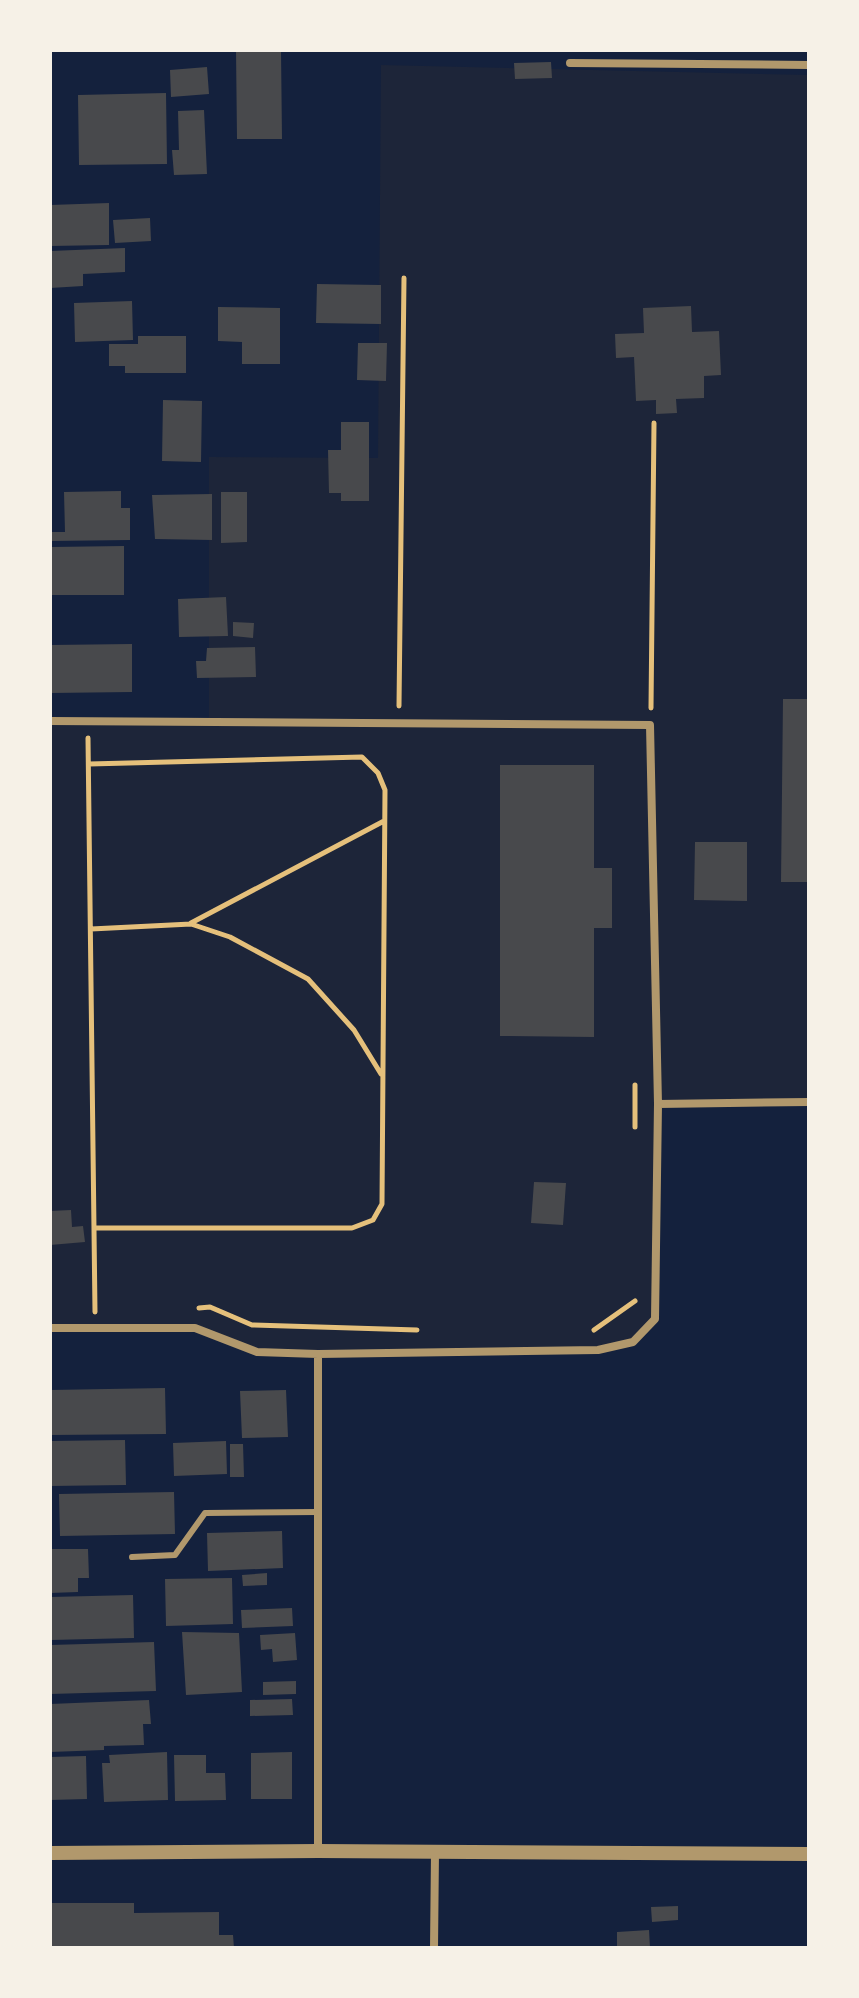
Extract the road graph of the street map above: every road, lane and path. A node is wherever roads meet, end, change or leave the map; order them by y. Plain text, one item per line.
1 (570, 63) dead end
2 (809, 65) edge
3 (404, 278) dead end
4 (654, 423) dead end
5 (50, 721) edge
6 (88, 721) junction
7 (399, 723) junction
8 (650, 725) junction
9 (76, 737) dead end
10 (88, 737) junction
11 (89, 764) junction
12 (385, 821) junction
13 (191, 924) junction
14 (91, 929) junction
15 (383, 1077) junction
16 (635, 1083) dead end
17 (809, 1102) edge
18 (658, 1104) junction
19 (635, 1130) dead end
20 (94, 1228) junction
21 (635, 1286) dead end
22 (196, 1308) dead end
23 (110, 1311) dead end
24 (95, 1312) junction
25 (80, 1313) dead end
26 (96, 1326) junction
27 (50, 1328) edge
28 (427, 1330) dead end
29 (586, 1335) dead end
30 (318, 1354) junction
31 (318, 1512) junction
32 (132, 1557) dead end
33 (318, 1851) junction
34 (435, 1852) junction
35 (50, 1853) edge
36 (809, 1854) edge
37 (434, 1948) edge

1 - 2 street
3 - 7 path
4 - 8 path
5 - 6 street
6 - 7 street
6 - 10 path
7 - 8 street
8 - 18 street
9 - 10 path
10 - 11 path
11 - 12 path
11 - 14 path
12 - 13 path
12 - 15 path
13 - 14 path
13 - 15 path
14 - 20 path
15 - 20 path
16 - 19 path
17 - 18 street
18 - 30 street
20 - 24 path
21 - 29 path
22 - 28 path
23 - 24 path
24 - 25 path
24 - 26 path
26 - 27 street
26 - 30 street
30 - 31 street
31 - 32 lane
31 - 33 street
33 - 34 street
33 - 35 street
34 - 36 street
34 - 37 street

